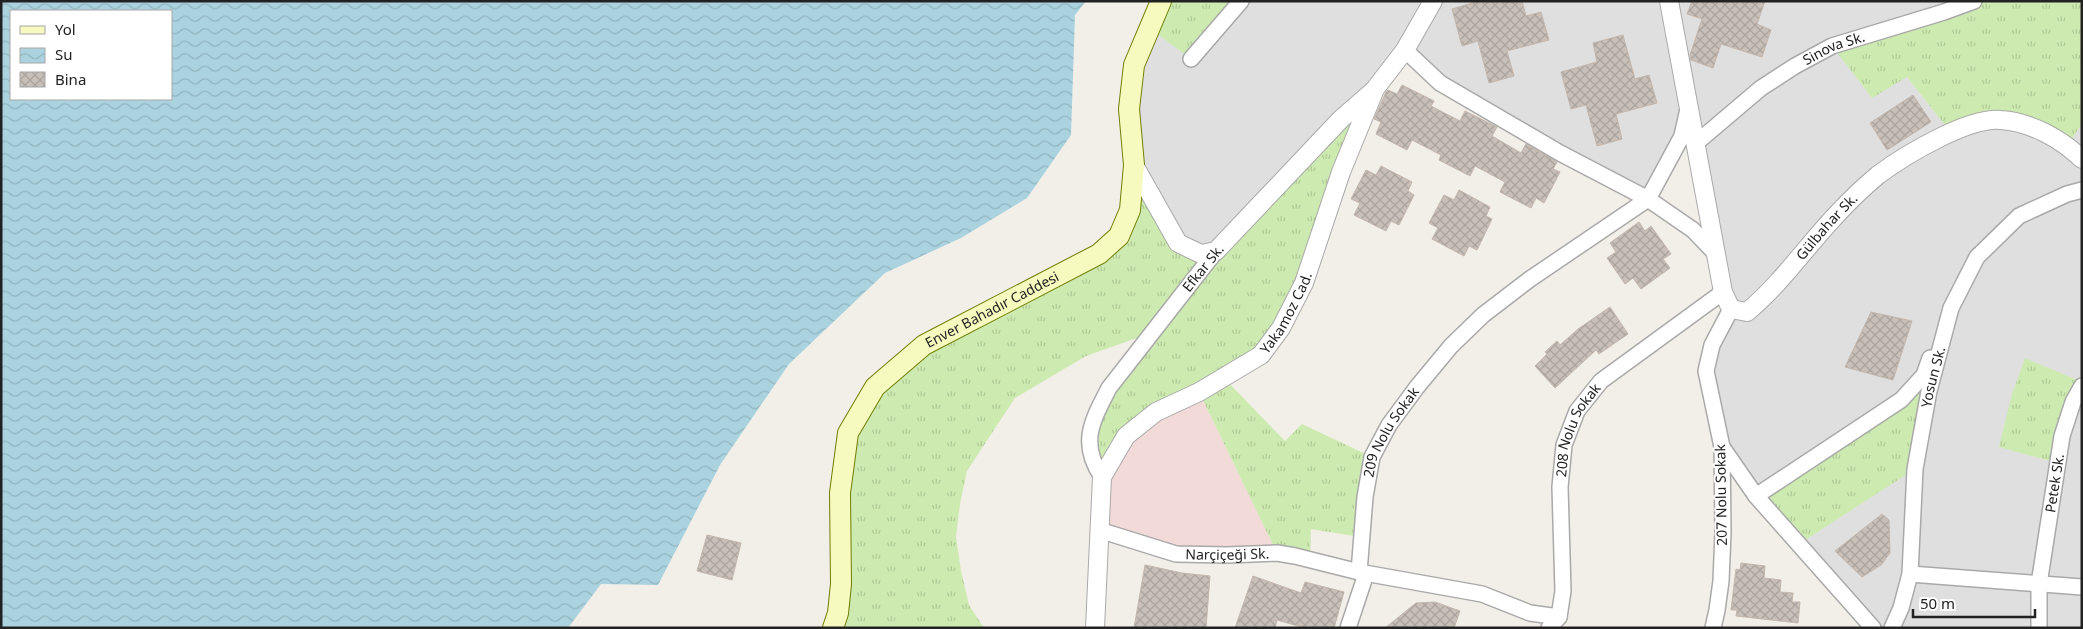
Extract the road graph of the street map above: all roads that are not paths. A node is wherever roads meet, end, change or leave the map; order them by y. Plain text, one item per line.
1 (1161, 1) edge
2 (1241, 1) edge
3 (1433, 1) edge
4 (1669, 1) edge
5 (1974, 1) edge
6 (1405, 50) junction
7 (1191, 59) dead end
8 (1375, 89) junction
9 (1688, 109) junction
10 (1695, 144) junction
11 (2082, 159) edge
12 (1134, 165) junction
13 (2082, 190) edge
14 (1648, 199) junction
15 (1216, 251) junction
16 (1715, 253) junction
17 (1723, 292) junction
18 (1951, 308) junction
19 (1731, 309) junction
20 (2082, 386) edge
21 (1722, 448) junction
22 (1102, 477) junction
23 (1756, 496) junction
24 (1099, 530) junction
25 (1363, 573) junction
26 (1910, 574) junction
27 (2039, 584) junction
28 (2082, 588) edge
29 (1554, 622) edge
30 (832, 628) edge
31 (1095, 628) edge
32 (1348, 628) edge
33 (1713, 628) edge
34 (1873, 628) edge
35 (1892, 628) edge
36 (2039, 628) edge

1 - 12 main road, Enver Bahadır Caddesi
2 - 7 street
3 - 6 street, Yakamoz Cad.
4 - 9 street
5 - 10 street, Sinova Sk.
6 - 8 street, Yakamoz Cad.
6 - 14 street
8 - 15 street, Efkar Sk.
8 - 22 street, Yakamoz Cad.
9 - 10 street
9 - 14 street
10 - 16 street
11 - 19 street, Gülbahar Sk.
12 - 15 street
12 - 30 main road, Enver Bahadır Caddesi
13 - 18 street, Yosun Sk.
14 - 16 street
14 - 25 street, 209 Nolu Sokak
15 - 22 street, Efkar Sk.
16 - 17 street
17 - 19 street
17 - 29 street, 208 Nolu Sokak
18 - 23 street
18 - 26 street, Yosun Sk.
19 - 21 street, 207 Nolu Sokak
20 - 27 street, Petek Sk.
21 - 23 street
21 - 33 street, 207 Nolu Sokak
22 - 24 street, Yakamoz Cad.
23 - 34 street
24 - 25 street, Narçiçeği Sk.
24 - 31 street, Yakamoz Cad.
25 - 29 street
25 - 32 street, 209 Nolu Sokak
26 - 27 street
26 - 35 street, Yosun Sk.
27 - 28 street
27 - 36 street, Petek Sk.

